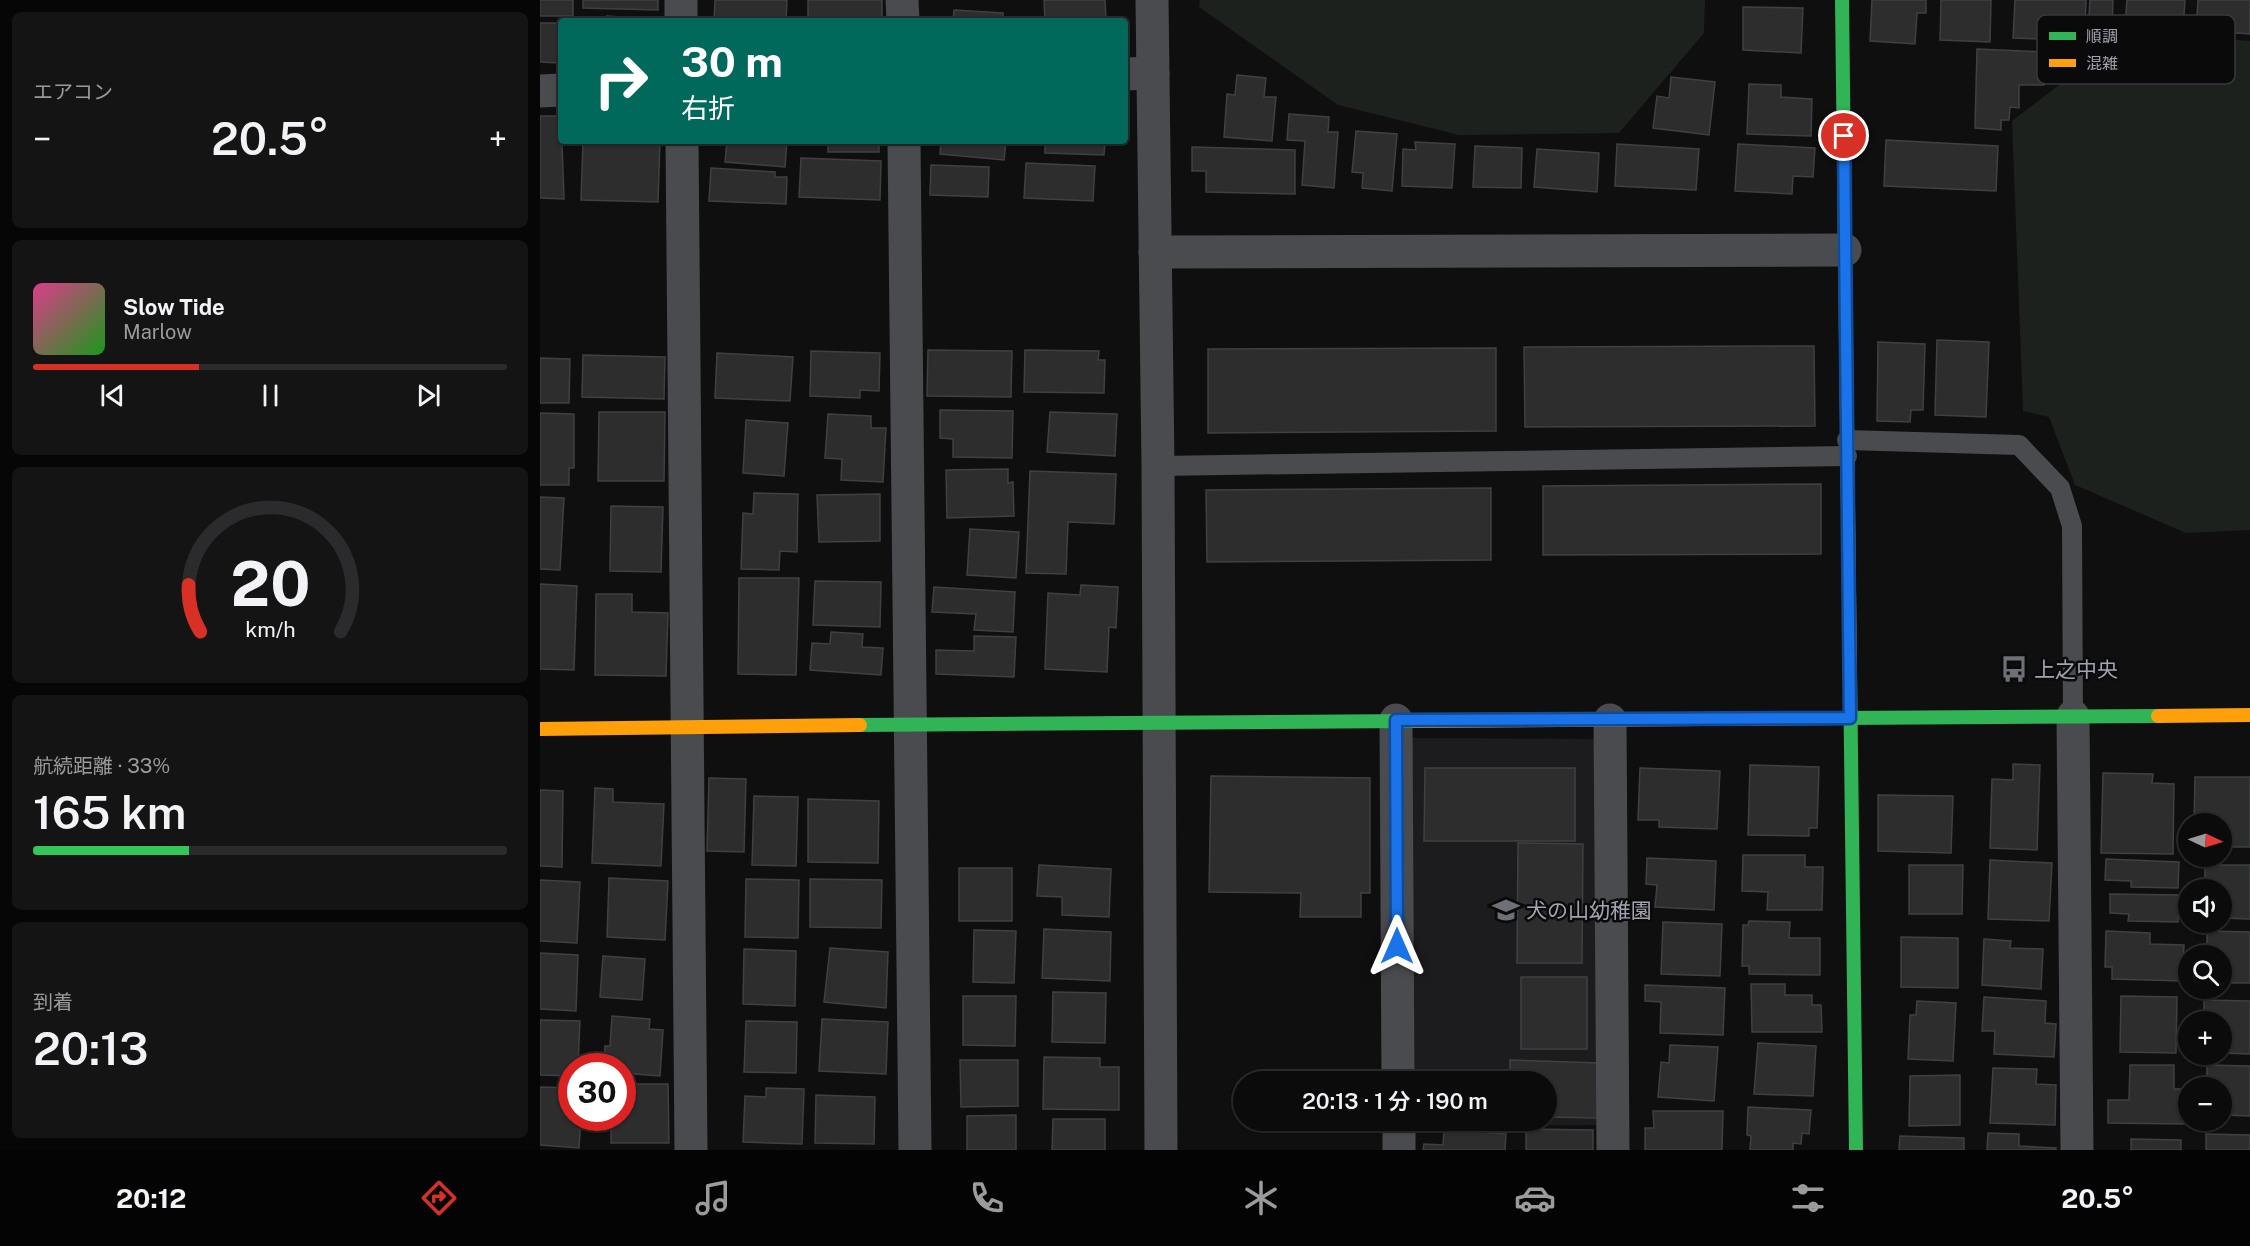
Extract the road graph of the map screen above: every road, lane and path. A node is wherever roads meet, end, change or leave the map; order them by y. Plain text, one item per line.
1 (681, 0) edge
2 (902, 0) edge
3 (1152, 0) edge
4 (1842, 0) edge
5 (681, 18) edge
6 (903, 18) edge
7 (1139, 73) edge
8 (558, 90) edge
9 (540, 91) edge
10 (682, 144) edge
11 (904, 144) edge
12 (1845, 250) junction
13 (1155, 252) junction
14 (1847, 448) junction
15 (1158, 466) junction
16 (2250, 715) edge
17 (2073, 716) junction
18 (1850, 718) junction
19 (1396, 720) junction
20 (1610, 720) junction
21 (1160, 724) junction
22 (911, 726) junction
23 (688, 727) junction
24 (540, 729) edge
25 (1398, 1071) edge
26 (1399, 1131) edge
27 (691, 1150) edge
28 (915, 1150) edge
29 (1161, 1150) edge
30 (1399, 1150) edge
31 (1614, 1150) edge
32 (1856, 1150) edge
33 (2077, 1150) edge

1 - 5 street
2 - 6 street
3 - 7 street
4 - 12 street
7 - 13 street
8 - 9 street
10 - 23 street
11 - 22 street
12 - 13 street
12 - 14 street
13 - 15 street
14 - 15 lane
14 - 17 lane
14 - 18 street
15 - 21 street
16 - 17 street
17 - 18 street
17 - 33 street
18 - 20 street
18 - 32 street
19 - 20 street
19 - 21 street
19 - 25 street
20 - 31 street
21 - 22 street
21 - 29 street
22 - 23 street
22 - 28 street
23 - 24 street
23 - 27 street
26 - 30 street

